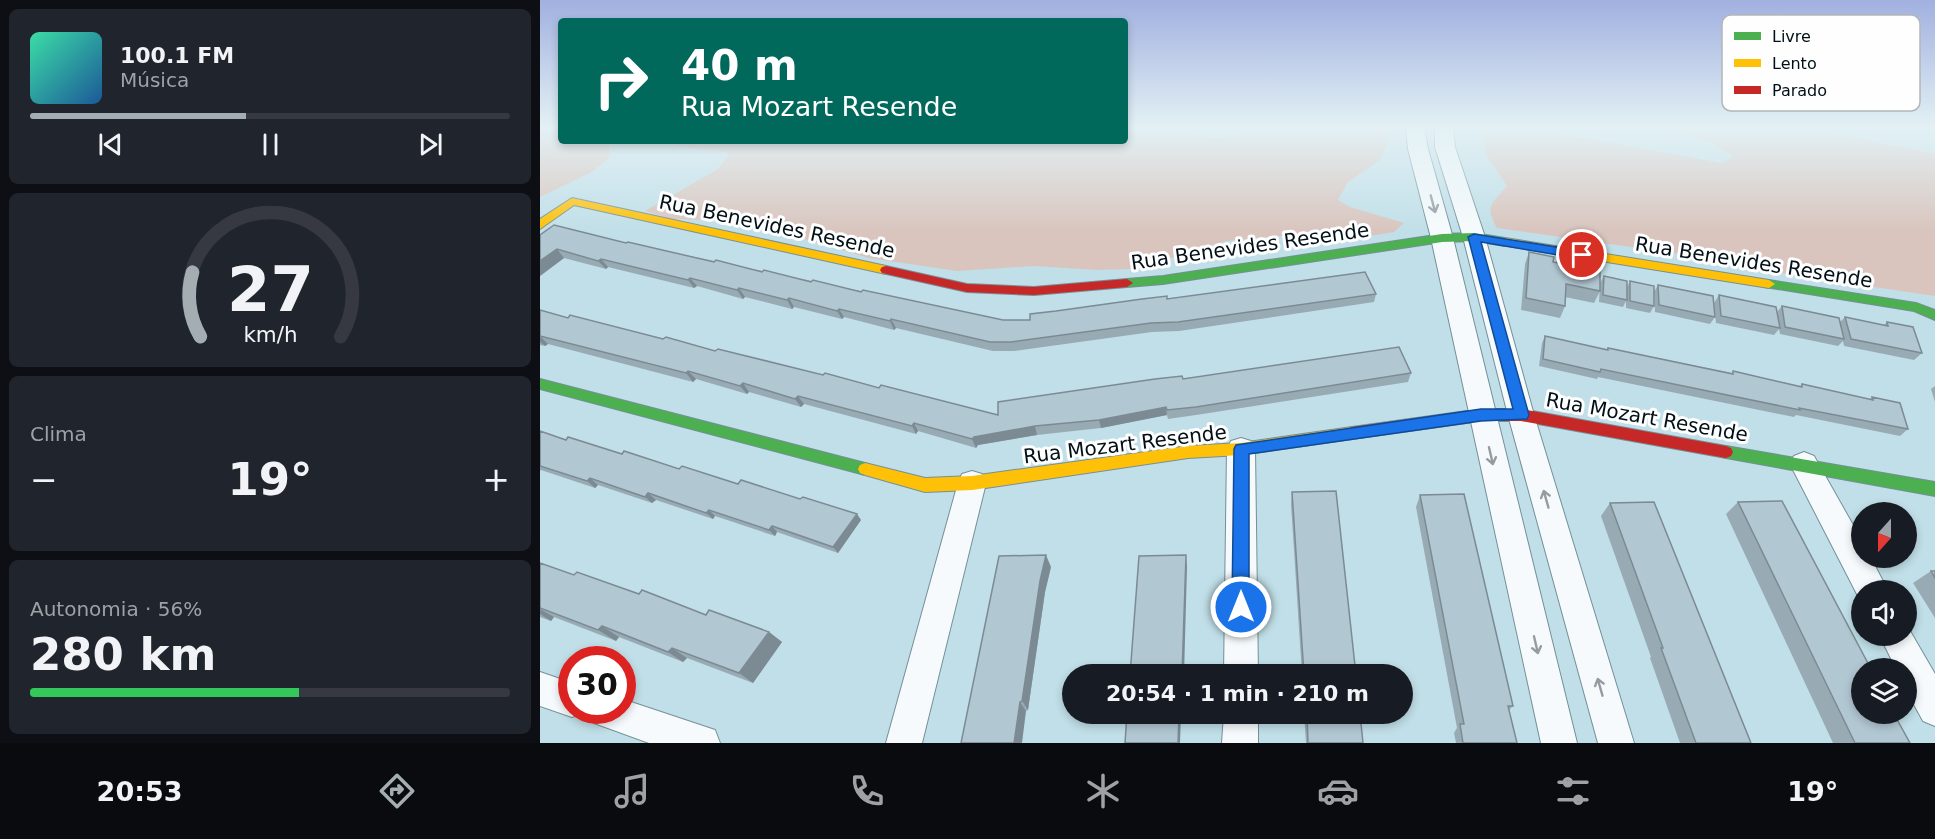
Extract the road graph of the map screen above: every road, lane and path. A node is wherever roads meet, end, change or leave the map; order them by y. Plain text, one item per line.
1 (1421, 162) edge
2 (1450, 162) edge
3 (540, 225) edge
4 (1474, 237) junction
5 (1442, 238) junction
6 (1935, 315) edge
7 (540, 384) edge
8 (1481, 415) junction
9 (1521, 415) junction
10 (1241, 449) junction
11 (1804, 464) junction
12 (972, 483) junction
13 (1935, 489) edge
14 (1866, 580) edge
15 (1901, 646) edge
16 (1241, 664) edge
17 (540, 689) edge
18 (558, 695) edge
19 (1935, 710) edge
20 (636, 721) edge
21 (1240, 724) edge
22 (702, 743) edge
23 (904, 743) edge
24 (1240, 743) edge
25 (1559, 743) edge
26 (1616, 743) edge

1 -> 5 street
2 - 4 street
3 - 5 street, Rua Benevides Resende
4 - 5 street, Rua Benevides Resende
4 - 6 street, Rua Benevides Resende
4 - 9 street
5 - 8 street
7 - 12 street, Rua Mozart Resende
8 - 9 street, Rua Mozart Resende
8 - 10 street, Rua Mozart Resende
8 -> 25 street
9 - 11 street, Rua Mozart Resende
26 -> 9 street
10 - 12 street, Rua Mozart Resende
10 - 16 street
11 - 13 street, Rua Mozart Resende
11 - 14 street
12 - 23 street
15 - 19 street
17 - 18 street
20 - 22 street
21 - 24 street

